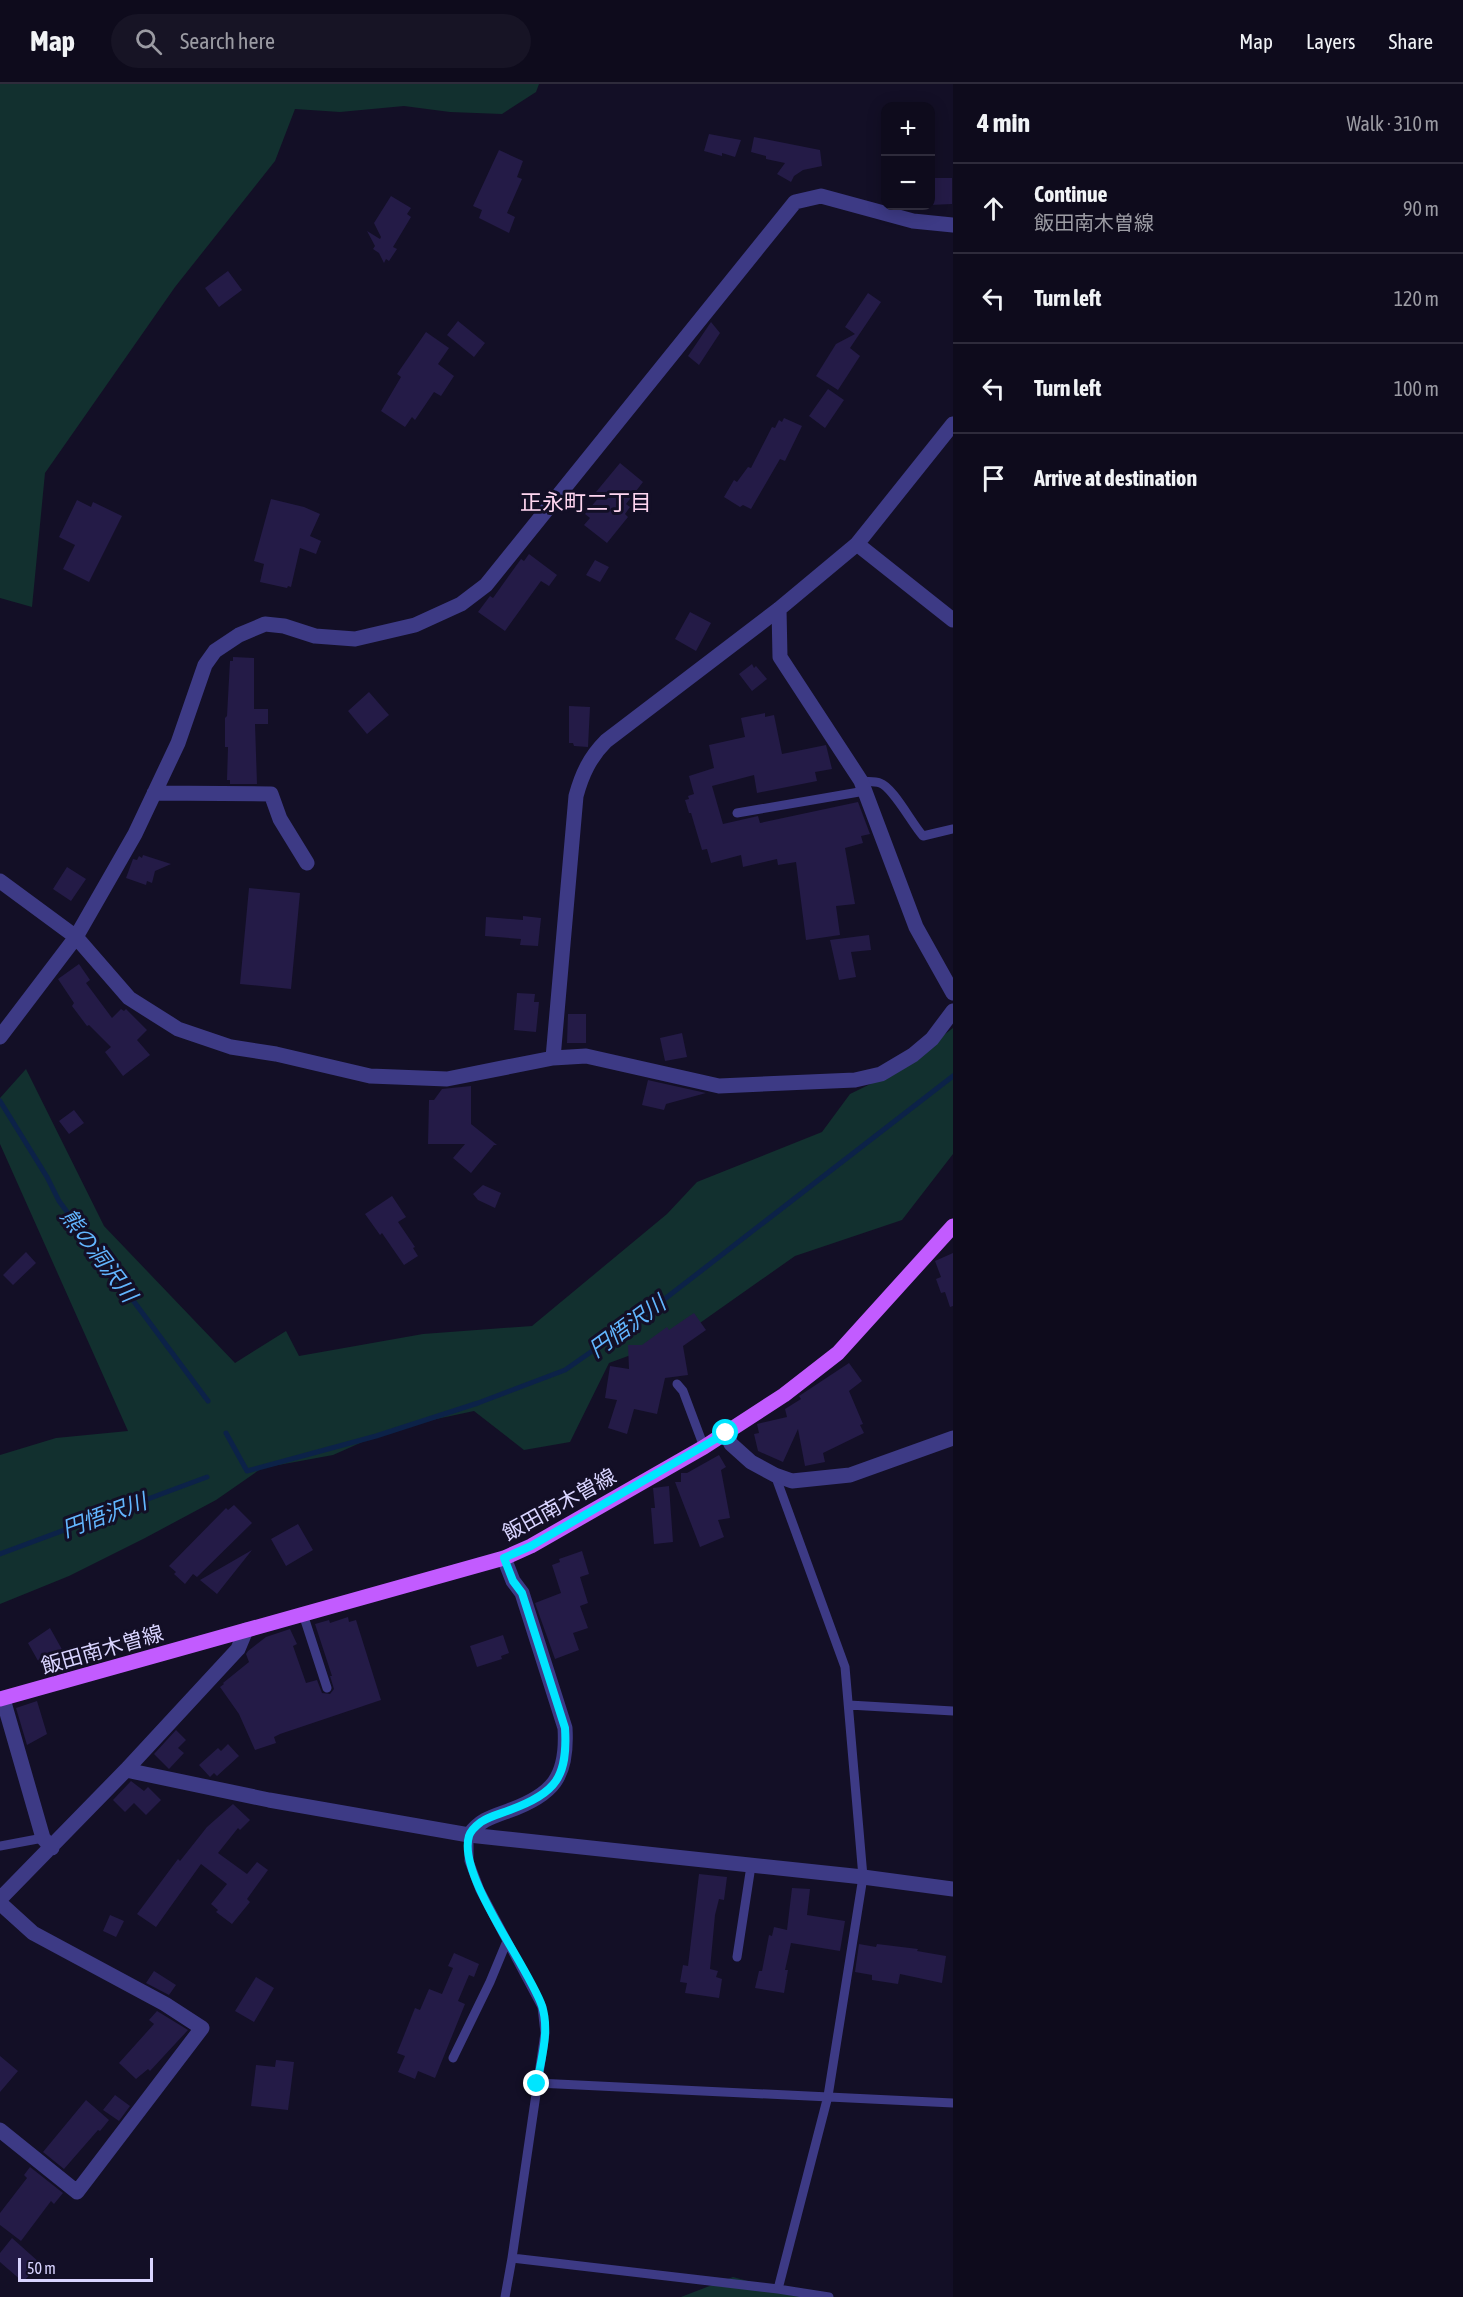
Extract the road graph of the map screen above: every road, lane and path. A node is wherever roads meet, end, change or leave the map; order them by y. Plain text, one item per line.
1 (953, 225) edge
2 (953, 424) edge
3 (857, 544) junction
4 (779, 609) junction
5 (953, 620) edge
6 (863, 786) junction
7 (154, 793) junction
8 (737, 813) dead end
9 (953, 829) edge
10 (307, 863) dead end
11 (0, 881) edge
12 (76, 937) junction
13 (953, 993) edge
14 (953, 1011) edge
15 (0, 1037) edge
16 (553, 1058) junction
17 (953, 1226) edge
18 (677, 1384) dead end
19 (726, 1433) junction
20 (953, 1438) edge
21 (704, 1447) junction
22 (775, 1475) junction
23 (504, 1558) junction
24 (303, 1614) junction
25 (246, 1630) junction
26 (327, 1688) dead end
27 (2, 1699) edge
28 (849, 1705) junction
29 (953, 1711) edge
30 (126, 1770) junction
31 (469, 1835) junction
32 (47, 1843) junction
33 (0, 1845) edge
34 (751, 1866) junction
35 (863, 1877) junction
36 (953, 1889) edge
37 (0, 1901) edge
38 (507, 1941) junction
39 (737, 1957) dead end
40 (453, 2058) dead end
41 (537, 2084) junction
42 (828, 2096) junction
43 (953, 2103) edge
44 (0, 2130) edge
45 (512, 2258) junction
46 (778, 2289) junction
47 (505, 2297) edge
48 (829, 2297) edge

1 - 7 street
2 - 3 street
3 - 4 street
3 - 5 street
4 - 6 street
4 - 16 street
6 - 8 lane
6 - 9 lane
6 - 13 street
7 - 10 street
7 - 12 street
11 - 12 street
12 - 15 street
12 - 16 street
14 - 16 street
17 - 19 main road, 飯田南木曽線
18 - 21 lane
19 - 21 main road, 飯田南木曽線
19 - 22 street
20 - 22 street
21 - 23 main road, 飯田南木曽線
22 - 28 lane
23 - 24 main road, 飯田南木曽線
23 - 31 street
24 - 25 main road, 飯田南木曽線
24 - 26 lane
25 - 27 main road, 飯田南木曽線
25 - 30 street
27 - 32 street
28 - 29 lane
28 - 35 lane
30 - 31 street
30 - 32 street
31 - 34 street
31 - 38 lane
32 - 33 lane
32 - 37 street
34 - 35 street
34 - 39 lane
35 - 36 street
35 - 42 lane
37 - 44 street
38 - 40 lane
38 - 41 lane
41 - 42 lane
41 - 45 lane
42 - 43 lane
42 - 46 lane
45 - 46 lane
45 - 47 lane
46 - 48 lane

